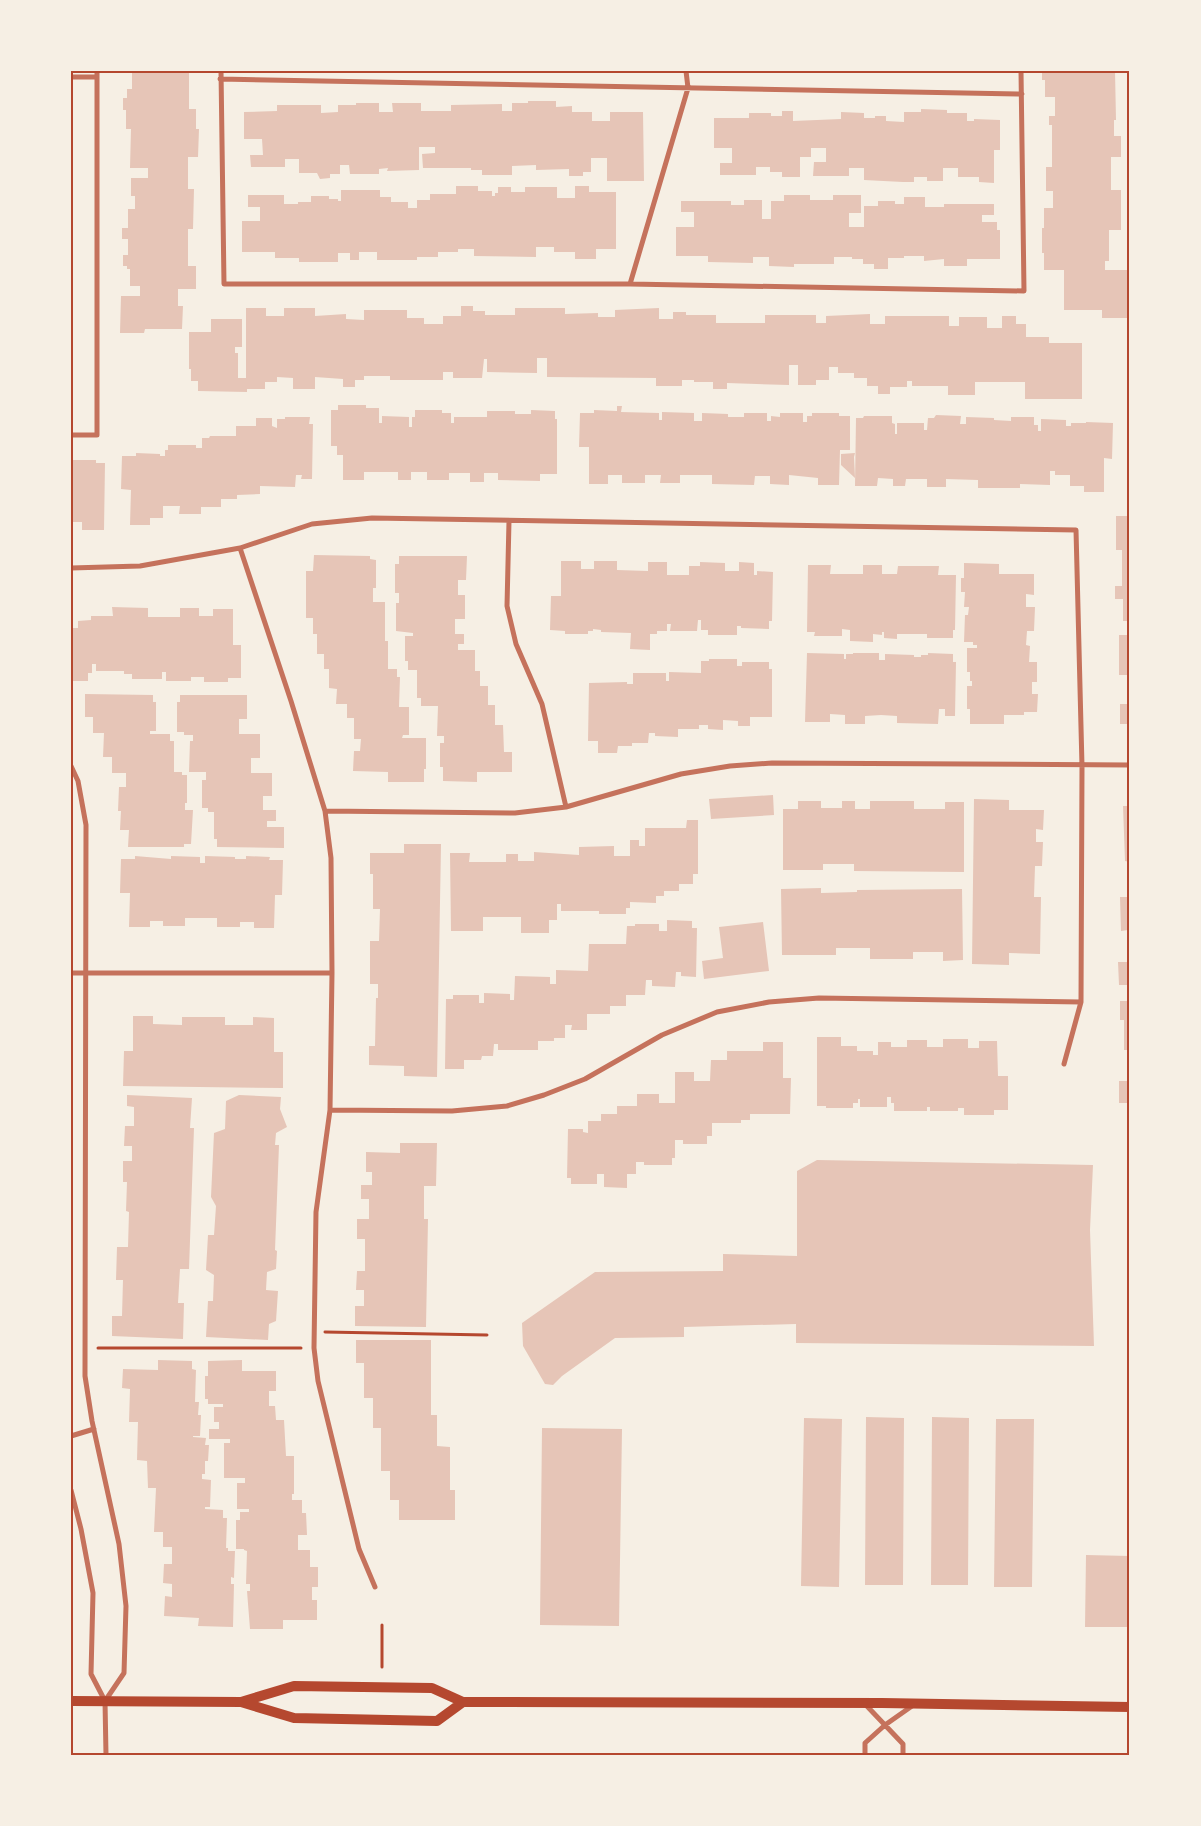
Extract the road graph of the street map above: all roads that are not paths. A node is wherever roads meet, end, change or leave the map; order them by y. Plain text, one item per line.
1 (221, 71) edge
2 (686, 71) edge
3 (1021, 71) edge
4 (97, 74) edge
5 (71, 78) edge
6 (220, 79) junction
7 (688, 88) junction
8 (1022, 94) junction
9 (630, 284) junction
10 (71, 435) edge
11 (509, 521) junction
12 (240, 548) junction
13 (71, 568) edge
14 (71, 766) edge
15 (1082, 766) junction
16 (1130, 766) edge
17 (566, 807) junction
18 (325, 811) junction
19 (71, 973) edge
20 (85, 973) junction
21 (332, 973) junction
22 (1081, 1002) junction
23 (1064, 1064) dead end
24 (330, 1110) junction
25 (94, 1430) junction
26 (71, 1436) edge
27 (71, 1490) edge
28 (375, 1587) dead end
29 (71, 1701) edge
30 (104, 1701) junction
31 (241, 1702) junction
32 (463, 1702) junction
33 (864, 1703) junction
34 (915, 1704) junction
35 (1130, 1708) edge
36 (885, 1725) junction
37 (106, 1755) edge
38 (865, 1755) edge
39 (904, 1755) edge

1 - 6 street
2 - 7 street
3 - 8 street
4 - 5 street
4 - 10 street
6 - 7 street
6 - 9 street
7 - 8 street
7 - 9 street
8 - 9 street
11 - 12 street
11 - 15 street
11 - 17 street
12 - 13 street
12 - 18 street
14 - 20 street
15 - 16 street
15 - 17 street
15 - 22 street
17 - 18 street
18 - 21 street
19 - 20 street
20 - 21 street
20 - 25 street
21 - 24 street
22 - 23 street
22 - 24 street
24 - 28 street
25 - 26 street
25 - 30 street
27 - 30 street
29 - 30 main road
30 - 31 main road
30 - 37 street
31 - 32 main road
31 - 32 main road
32 - 33 main road
33 - 34 main road
33 - 36 street
34 - 35 main road
34 - 36 street
36 - 38 street
36 - 39 street

